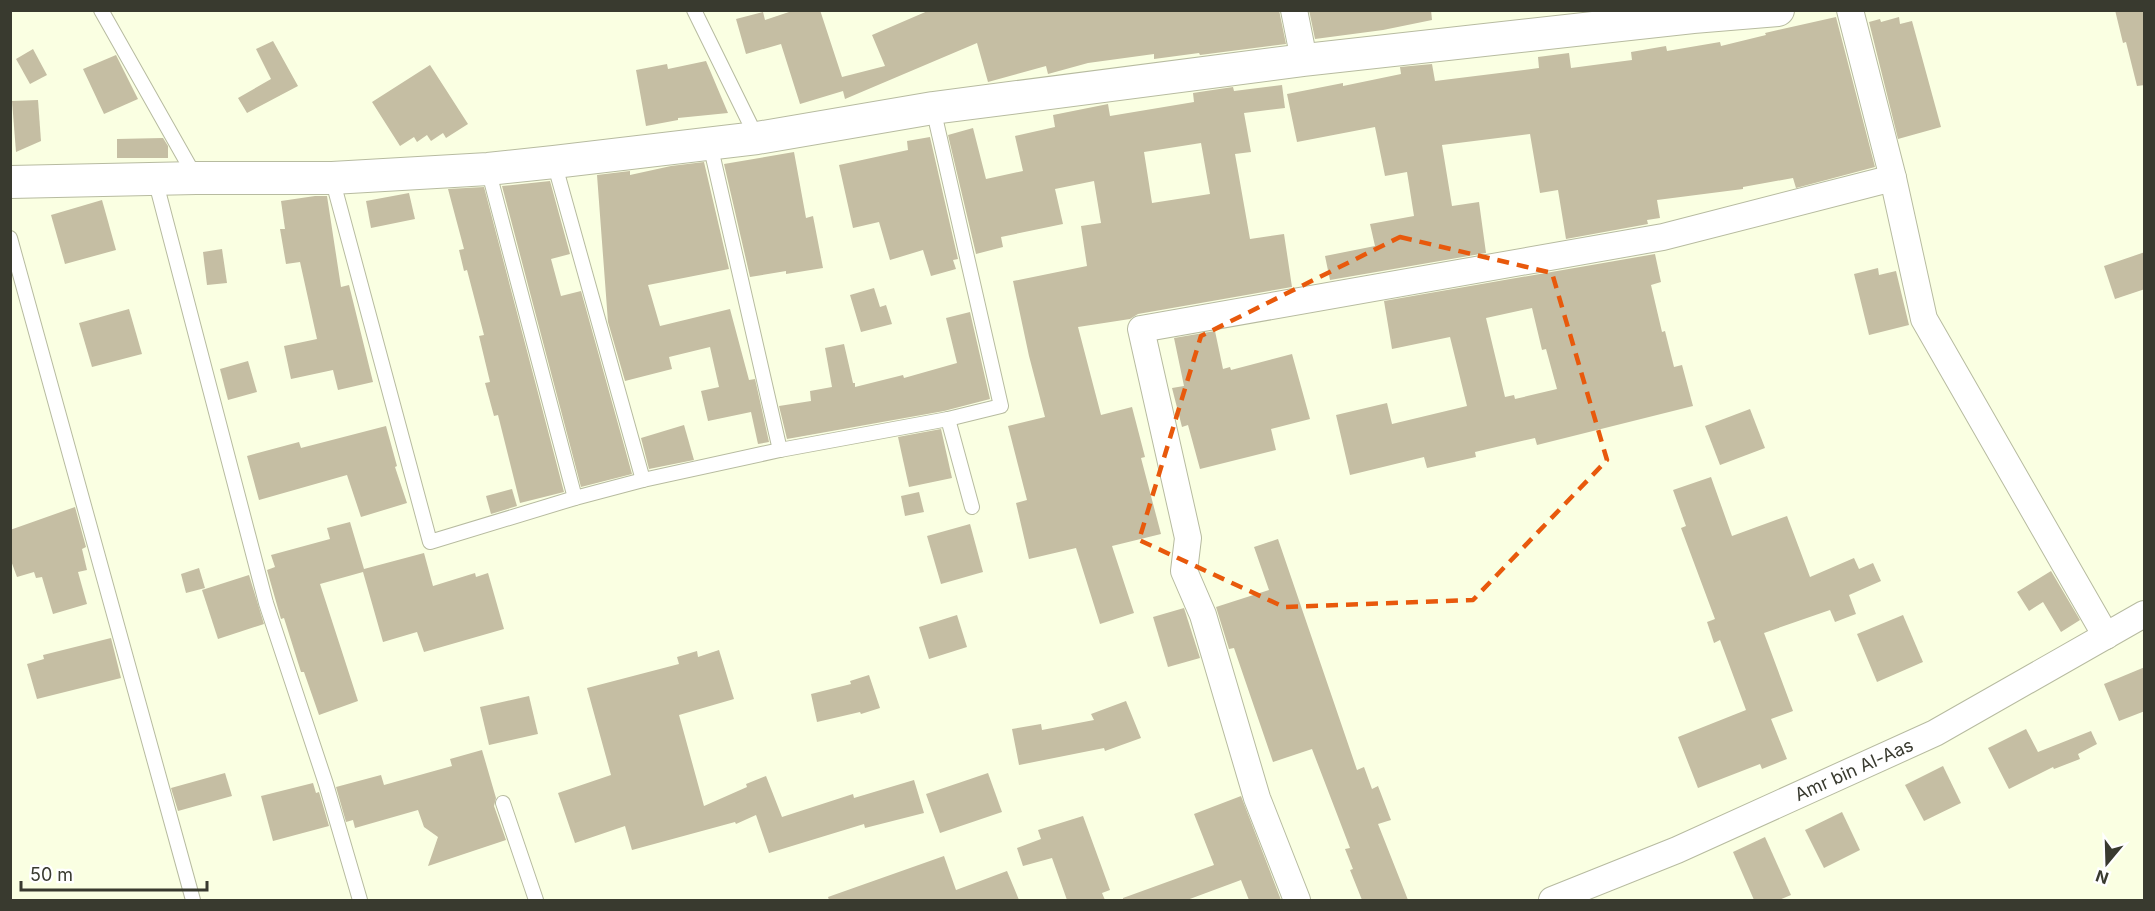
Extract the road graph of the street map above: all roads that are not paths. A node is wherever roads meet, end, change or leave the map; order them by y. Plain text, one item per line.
1 (101, 10) edge
2 (694, 10) edge
3 (1294, 10) edge
4 (1778, 10) edge
5 (1850, 10) edge
6 (1691, 14) edge
7 (1304, 60) junction
8 (933, 108) junction
9 (757, 138) junction
10 (710, 144) junction
11 (554, 162) junction
12 (488, 169) junction
13 (196, 178) junction
14 (332, 178) junction
15 (1893, 178) junction
16 (154, 179) junction
17 (10, 182) edge
18 (10, 238) edge
19 (948, 419) junction
20 (780, 450) junction
21 (643, 480) junction
22 (574, 498) junction
23 (972, 507) dead end
24 (2145, 614) edge
25 (2106, 636) junction
26 (503, 803) dead end
27 (193, 900) edge
28 (360, 900) edge
29 (536, 900) edge
30 (1297, 900) edge
31 (1551, 900) edge

1 - 13 lane
2 - 9 lane
3 - 7 street
4 - 6 street
5 - 15 street
6 - 7 street
7 - 8 street
8 - 9 street
8 - 19 lane
9 - 10 street
10 - 11 street
10 - 20 lane
11 - 12 street
11 - 21 lane
12 - 14 street
12 - 22 lane
13 - 14 street
13 - 16 street
14 - 22 lane
15 - 25 street
15 - 30 street
16 - 17 street
16 - 28 lane
18 - 27 lane
19 - 20 lane
19 - 23 lane
20 - 21 lane
21 - 22 lane
24 - 25 street, Amr bin Al-Aas
25 - 31 street, Amr bin Al-Aas
26 - 29 lane

